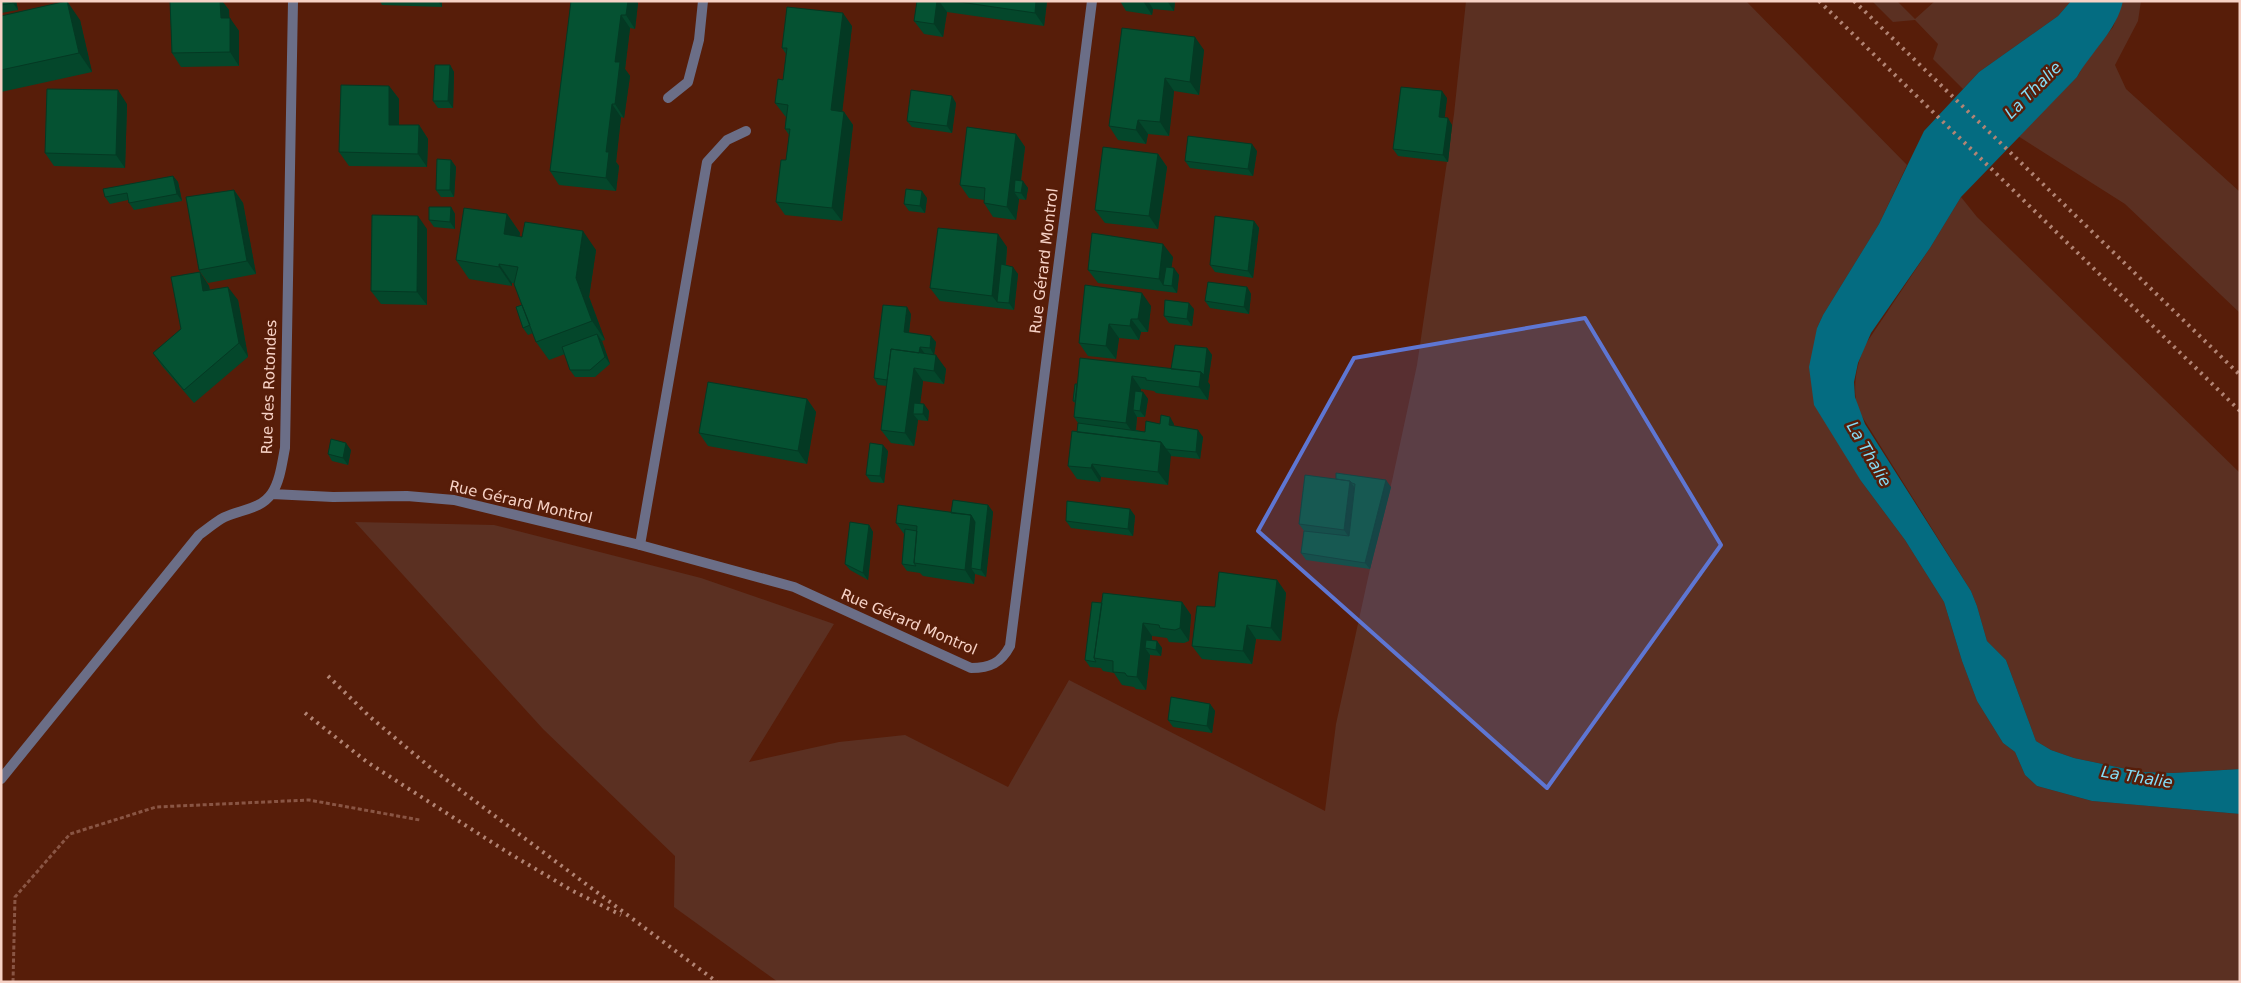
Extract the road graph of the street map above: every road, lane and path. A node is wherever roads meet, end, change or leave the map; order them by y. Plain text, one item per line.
1 (293, 1) edge
2 (702, 1) edge
3 (1092, 1) edge
4 (668, 98) dead end
5 (746, 131) dead end
6 (272, 494) junction
7 (640, 545) junction
8 (1, 778) edge
9 (420, 820) dead end
10 (13, 982) edge

1 - 6 street, Rue des Rotondes
2 - 4 street
3 - 7 street, Rue Gérard Montrol
5 - 7 street
6 - 7 street, Rue Gérard Montrol
6 - 8 street
9 - 10 path

